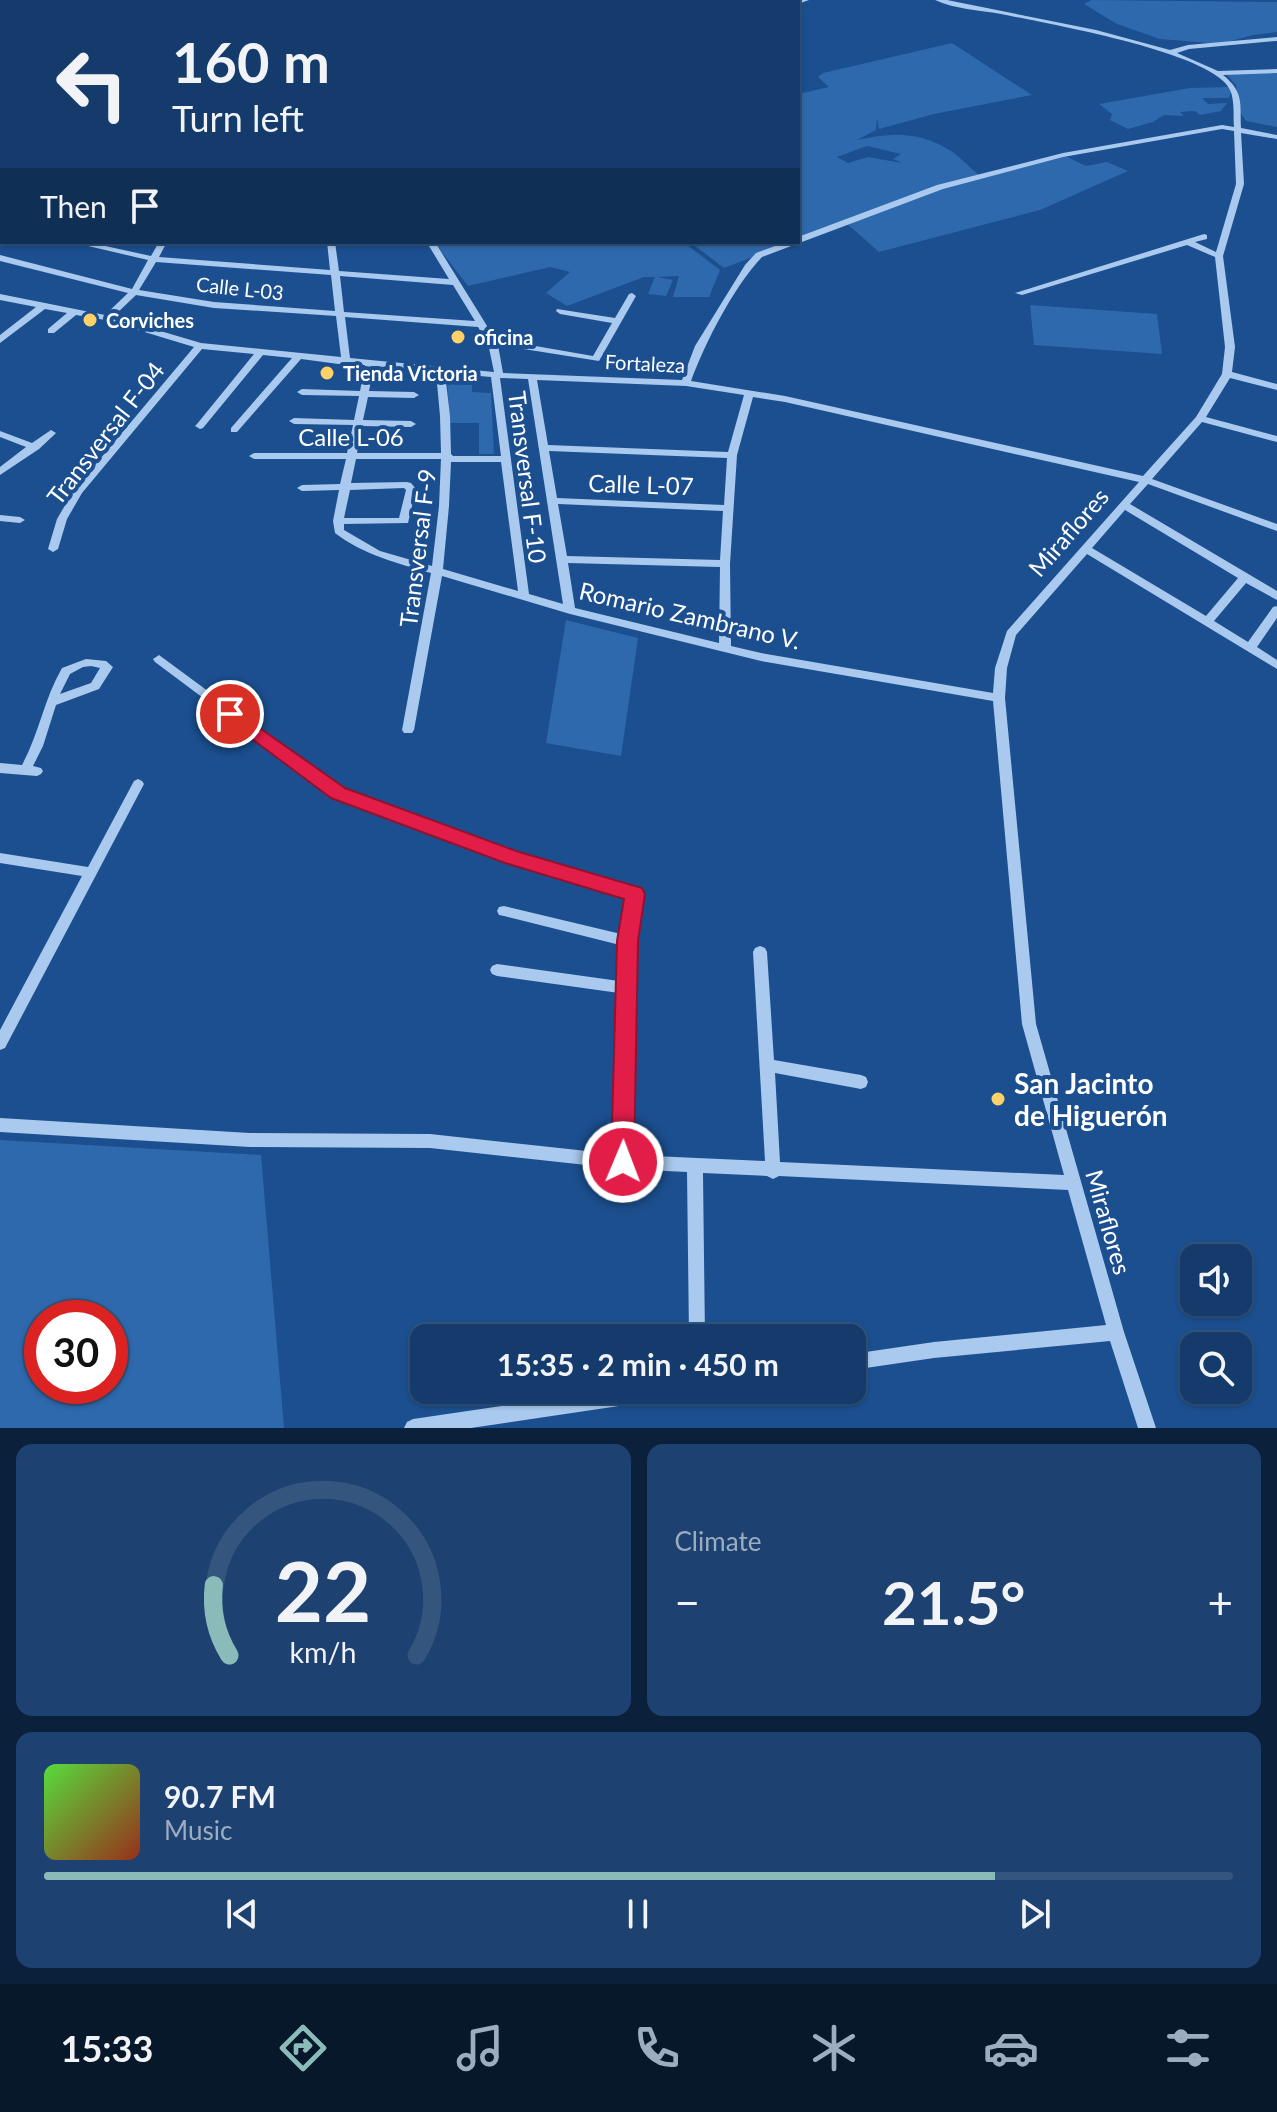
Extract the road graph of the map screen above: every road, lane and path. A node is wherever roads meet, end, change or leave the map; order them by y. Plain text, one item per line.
1 (938, 0) edge
2 (1275, 39) dead end
3 (1172, 52) junction
4 (1277, 71) edge
5 (1215, 73) junction
6 (1236, 129) junction
7 (1277, 137) edge
8 (1204, 237) dead end
9 (800, 240) edge
10 (1187, 242) junction
11 (84, 244) edge
12 (162, 244) edge
13 (331, 244) edge
14 (432, 244) edge
15 (789, 244) edge
16 (1219, 256) junction
17 (0, 258) edge
18 (153, 259) junction
19 (336, 275) junction
20 (454, 282) junction
21 (134, 292) junction
22 (1019, 293) dead end
23 (632, 296) dead end
24 (3, 300) edge
25 (44, 305) junction
26 (75, 311) junction
27 (560, 311) dead end
28 (341, 315) junction
29 (107, 318) junction
30 (617, 321) junction
31 (480, 324) junction
32 (51, 331) dead end
33 (0, 340) edge
34 (501, 343) dead end
35 (200, 346) junction
36 (259, 354) junction
37 (574, 356) junction
38 (297, 358) junction
39 (346, 362) junction
40 (370, 364) junction
41 (440, 370) junction
42 (1227, 374) junction
43 (497, 375) junction
44 (532, 377) junction
45 (563, 378) junction
46 (686, 383) junction
47 (1277, 387) edge
48 (302, 392) dead end
49 (749, 393) junction
50 (362, 394) junction
51 (414, 395) dead end
52 (1200, 418) junction
53 (294, 421) dead end
54 (357, 422) junction
55 (411, 424) dead end
56 (200, 426) dead end
57 (234, 430) dead end
58 (51, 433) dead end
59 (0, 434) edge
60 (1277, 439) edge
61 (35, 447) junction
62 (544, 448) junction
63 (350, 455) junction
64 (732, 455) junction
65 (254, 456) dead end
66 (448, 457) junction
67 (504, 459) junction
68 (0, 472) edge
69 (1146, 480) junction
70 (343, 487) junction
71 (302, 488) dead end
72 (553, 501) junction
73 (1124, 505) junction
74 (727, 508) junction
75 (0, 518) edge
76 (20, 520) dead end
77 (338, 521) junction
78 (1277, 528) edge
79 (1085, 548) junction
80 (53, 549) dead end
81 (562, 559) junction
82 (725, 564) junction
83 (439, 574) junction
84 (1245, 577) junction
85 (524, 594) junction
86 (1277, 596) edge
87 (570, 610) junction
88 (1277, 610) edge
89 (1207, 622) junction
90 (725, 648) junction
91 (1250, 648) junction
92 (159, 659) dead end
93 (1277, 665) edge
94 (999, 698) junction
95 (52, 702) junction
96 (408, 730) dead end
97 (0, 768) edge
98 (138, 784) dead end
99 (0, 858) edge
100 (89, 872) junction
101 (504, 911) dead end
102 (627, 941) junction
103 (760, 952) dead end
104 (497, 970) dead end
105 (625, 988) junction
106 (0, 1044) edge
107 (767, 1065) junction
108 (861, 1082) dead end
109 (0, 1125) edge
110 (623, 1162) junction
111 (695, 1167) junction
112 (773, 1172) junction
113 (1073, 1183) junction
114 (697, 1324) edge
115 (1116, 1332) junction
116 (866, 1360) edge
117 (573, 1404) edge
118 (413, 1428) edge
119 (1147, 1428) edge

1 - 3 street
2 - 3 street
3 - 5 street
4 - 5 street
5 - 6 street, Miraflores
6 - 7 street
6 - 9 street
6 - 16 street, Miraflores
8 - 10 street
10 - 16 street
10 - 22 street
11 - 18 street
12 - 18 street
13 - 19 street
14 - 20 street, Transversal F-10
15 - 46 street
16 - 42 street, Miraflores
17 - 21 street, Calle L-03
18 - 19 street
18 - 21 street
19 - 20 street
19 - 28 street
20 - 31 street, Transversal F-10
21 - 28 street, Calle L-03
21 - 29 street
23 - 30 street
24 - 25 street, Fortaleza
25 - 26 street, Fortaleza
25 - 33 street
26 - 29 street, Fortaleza
26 - 32 street
27 - 30 street
28 - 31 street, Calle L-03
28 - 39 street
29 - 35 street, Fortaleza
30 - 37 street
31 - 43 street, Transversal F-10
34 - 37 street
35 - 36 street, Fortaleza
35 - 80 street, Transversal F-04
36 - 38 street, Fortaleza
36 - 56 street
37 - 45 street
38 - 39 street, Fortaleza
38 - 57 street
39 - 40 street, Fortaleza
40 - 41 street, Fortaleza
40 - 50 street
41 - 43 street, Fortaleza
41 - 66 street, Transversal F-9
42 - 47 street
42 - 52 street, Miraflores
43 - 44 street, Fortaleza
43 - 67 street, Transversal F-10
44 - 45 street, Fortaleza
44 - 62 street
45 - 46 street, Fortaleza
46 - 49 street, Fortaleza
48 - 50 street
49 - 64 street
49 - 69 street, Fortaleza
50 - 51 street
50 - 54 street
52 - 60 street
52 - 69 street, Miraflores
53 - 54 street
54 - 55 street
54 - 63 street
58 - 61 street
59 - 61 street
61 - 68 street
62 - 64 street
62 - 72 street
63 - 65 street, Calle L-06
63 - 66 street, Calle L-06
63 - 70 street
64 - 74 street
66 - 67 street, Calle L-06
66 - 83 street, Transversal F-9
67 - 85 street, Transversal F-10
69 - 73 street, Miraflores
69 - 78 street, Fortaleza
70 - 71 street
70 - 77 street
70 - 77 street
72 - 74 street, Calle L-07
72 - 81 street
73 - 79 street, Miraflores
73 - 84 street
74 - 82 street
75 - 76 street
77 - 83 street, Romario Zambrano V.
79 - 89 street
79 - 94 street, Miraflores
81 - 82 street
81 - 87 street
82 - 90 street
83 - 85 street, Romario Zambrano V.
83 - 96 street, Transversal F-9
84 - 86 street
84 - 89 street
85 - 87 street, Romario Zambrano V.
87 - 90 street, Romario Zambrano V.
88 - 91 street
89 - 91 street
90 - 94 street, Romario Zambrano V.
91 - 93 street
92 - 102 street
94 - 113 street, Miraflores
95 - 95 street
95 - 97 street
98 - 100 street
99 - 100 street
100 - 106 street
101 - 102 street
102 - 105 street
103 - 107 street
104 - 105 street
105 - 110 street
107 - 108 street
107 - 112 street
109 - 110 street
110 - 111 street
111 - 112 street
111 - 114 street
112 - 113 street
113 - 115 street, Miraflores
115 - 116 street
115 - 119 street, Miraflores
117 - 118 street

